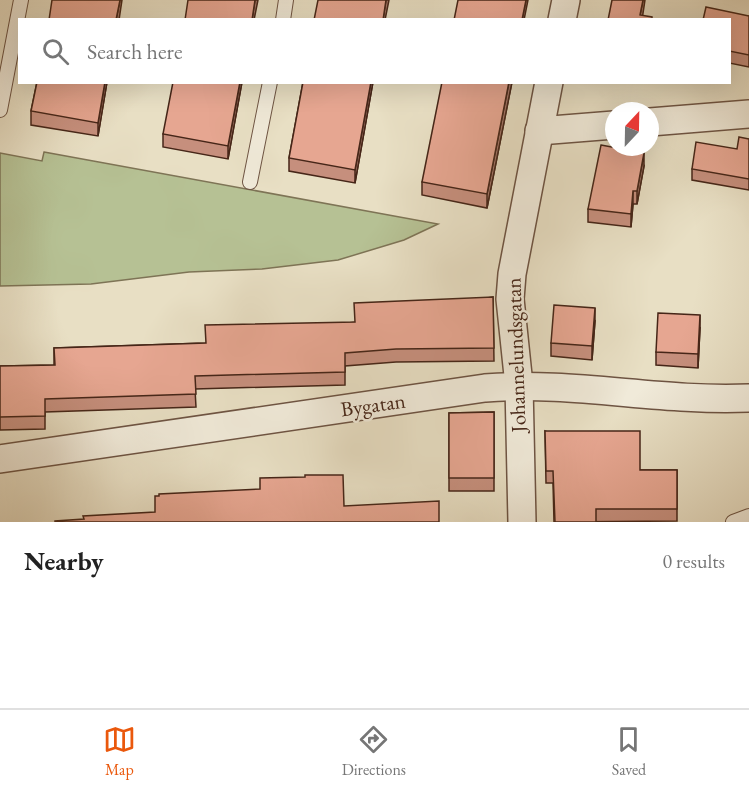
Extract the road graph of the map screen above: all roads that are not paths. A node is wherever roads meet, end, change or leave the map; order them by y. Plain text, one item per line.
1 (21, 0) edge
2 (286, 0) edge
3 (566, 0) edge
4 (283, 18) edge
5 (562, 18) edge
6 (270, 84) edge
7 (549, 84) edge
8 (0, 110) edge
9 (749, 114) edge
10 (659, 121) edge
11 (605, 126) edge
12 (539, 131) junction
13 (250, 182) dead end
14 (519, 386) junction
15 (749, 398) edge
16 (0, 459) edge
17 (749, 516) edge
18 (522, 522) edge
19 (733, 522) edge

1 - 8 lane
2 - 4 lane
3 - 5 street
6 - 13 lane
7 - 12 street, Johannelundsgatan
9 - 10 street
11 - 12 street
12 - 14 street, Johannelundsgatan
14 - 15 street, Bygatan
14 - 16 street, Bygatan
14 - 18 street, Johannelundsgatan
17 - 19 lane

